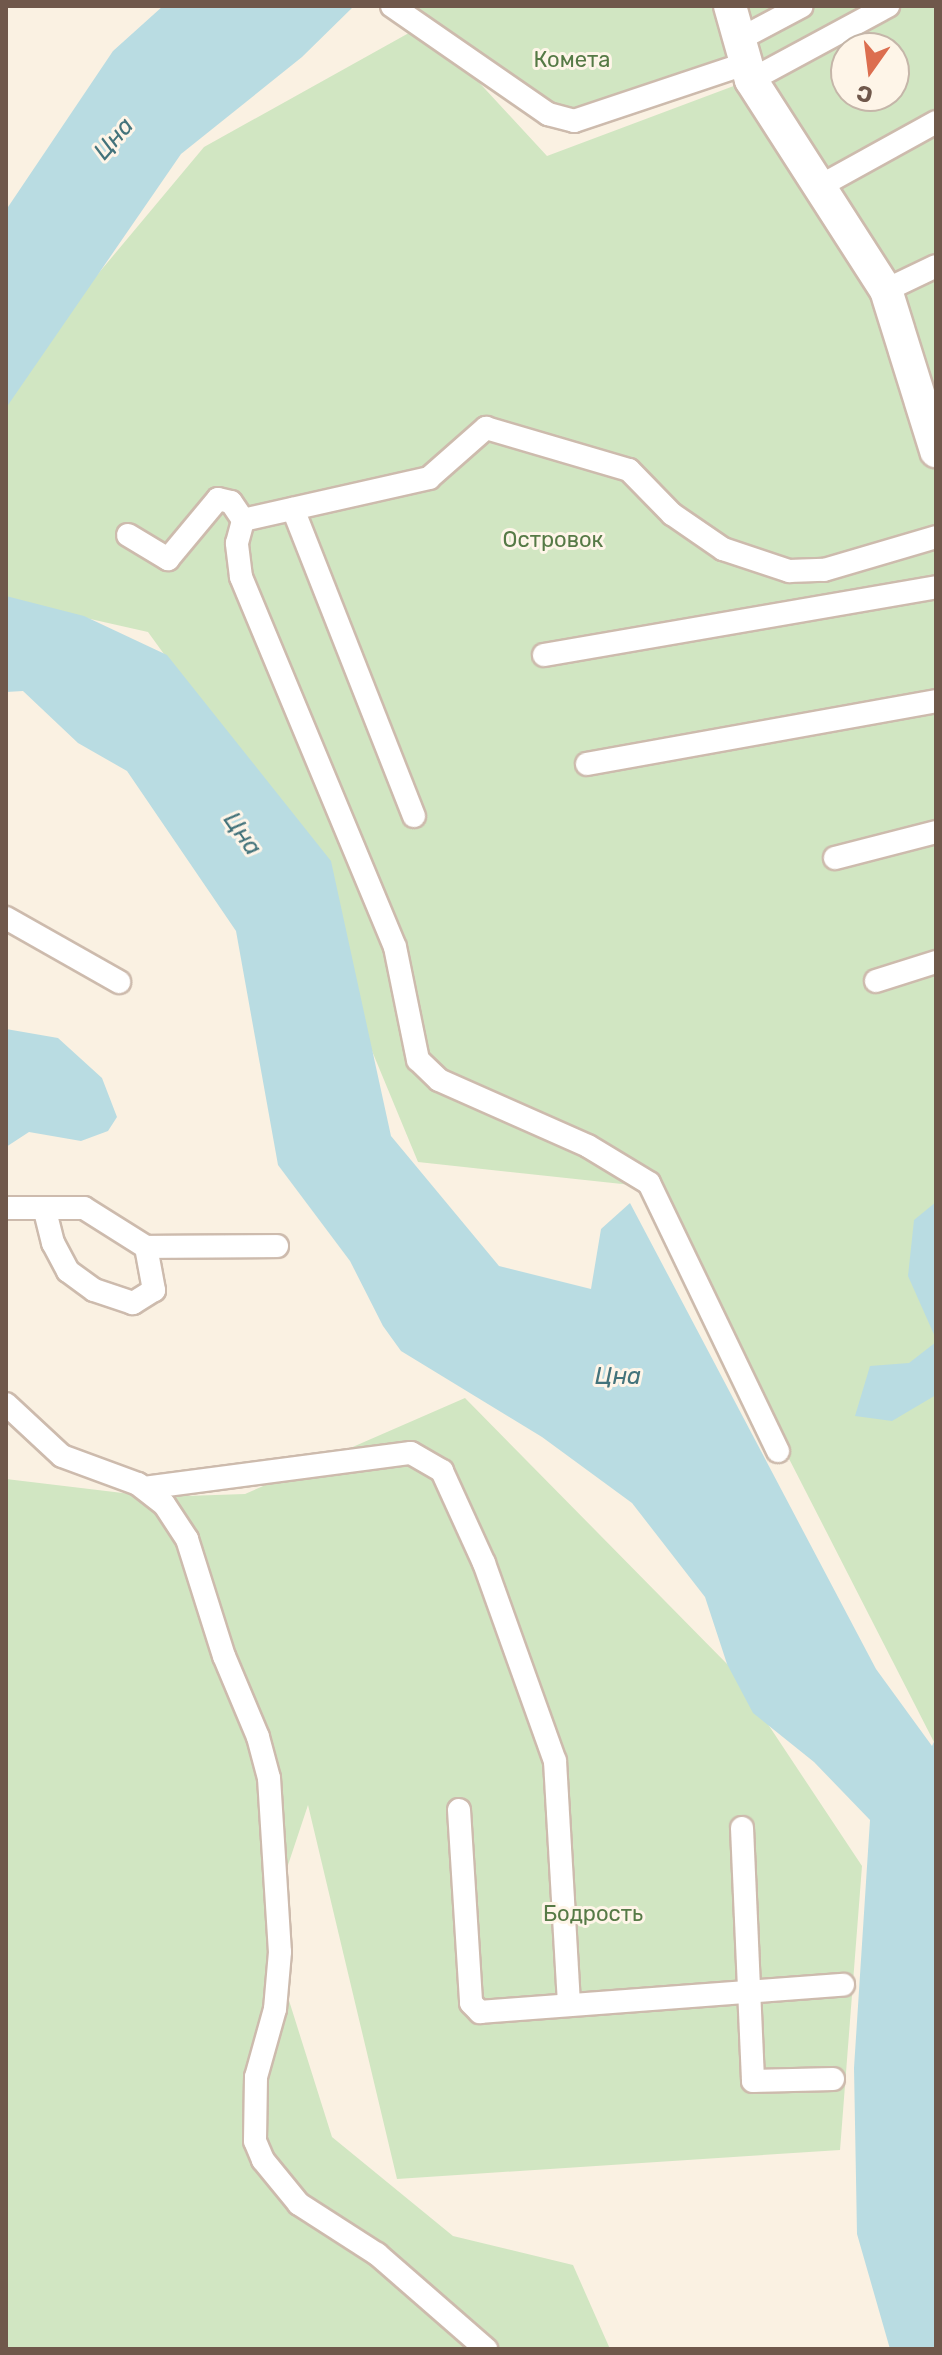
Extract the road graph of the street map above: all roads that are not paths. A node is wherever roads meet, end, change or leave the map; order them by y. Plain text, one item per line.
1 (392, 6) edge
2 (730, 6) edge
3 (802, 6) edge
4 (888, 6) edge
5 (744, 61) junction
6 (936, 122) edge
7 (822, 185) junction
8 (936, 266) edge
9 (886, 290) junction
10 (936, 451) edge
11 (293, 509) junction
12 (243, 520) junction
13 (128, 535) dead end
14 (936, 537) edge
15 (936, 587) edge
16 (544, 655) dead end
17 (936, 701) edge
18 (587, 764) dead end
19 (414, 816) dead end
20 (936, 832) edge
21 (835, 858) dead end
22 (6, 918) edge
23 (936, 962) edge
24 (876, 981) dead end
25 (119, 982) dead end
26 (6, 1208) edge
27 (44, 1208) junction
28 (277, 1246) dead end
29 (146, 1247) junction
30 (6, 1404) edge
31 (778, 1451) dead end
32 (144, 1488) junction
33 (459, 1810) dead end
34 (742, 1828) dead end
35 (843, 1985) dead end
36 (748, 1992) junction
37 (569, 2005) junction
38 (833, 2079) dead end
39 (486, 2349) edge

1 - 5 street
2 - 5 street
3 - 5 street
4 - 5 street
5 - 7 street
6 - 7 street
7 - 9 street
8 - 9 street
9 - 10 street
11 - 12 street
11 - 14 street
11 - 19 street
12 - 13 street
12 - 31 street
15 - 16 street
17 - 18 street
20 - 21 street
22 - 25 street
23 - 24 street
26 - 27 street
27 - 29 street
27 - 29 street
28 - 29 street
30 - 32 street
32 - 37 street
32 - 39 street
33 - 37 street
34 - 36 street
35 - 36 street
36 - 37 street
36 - 38 street

